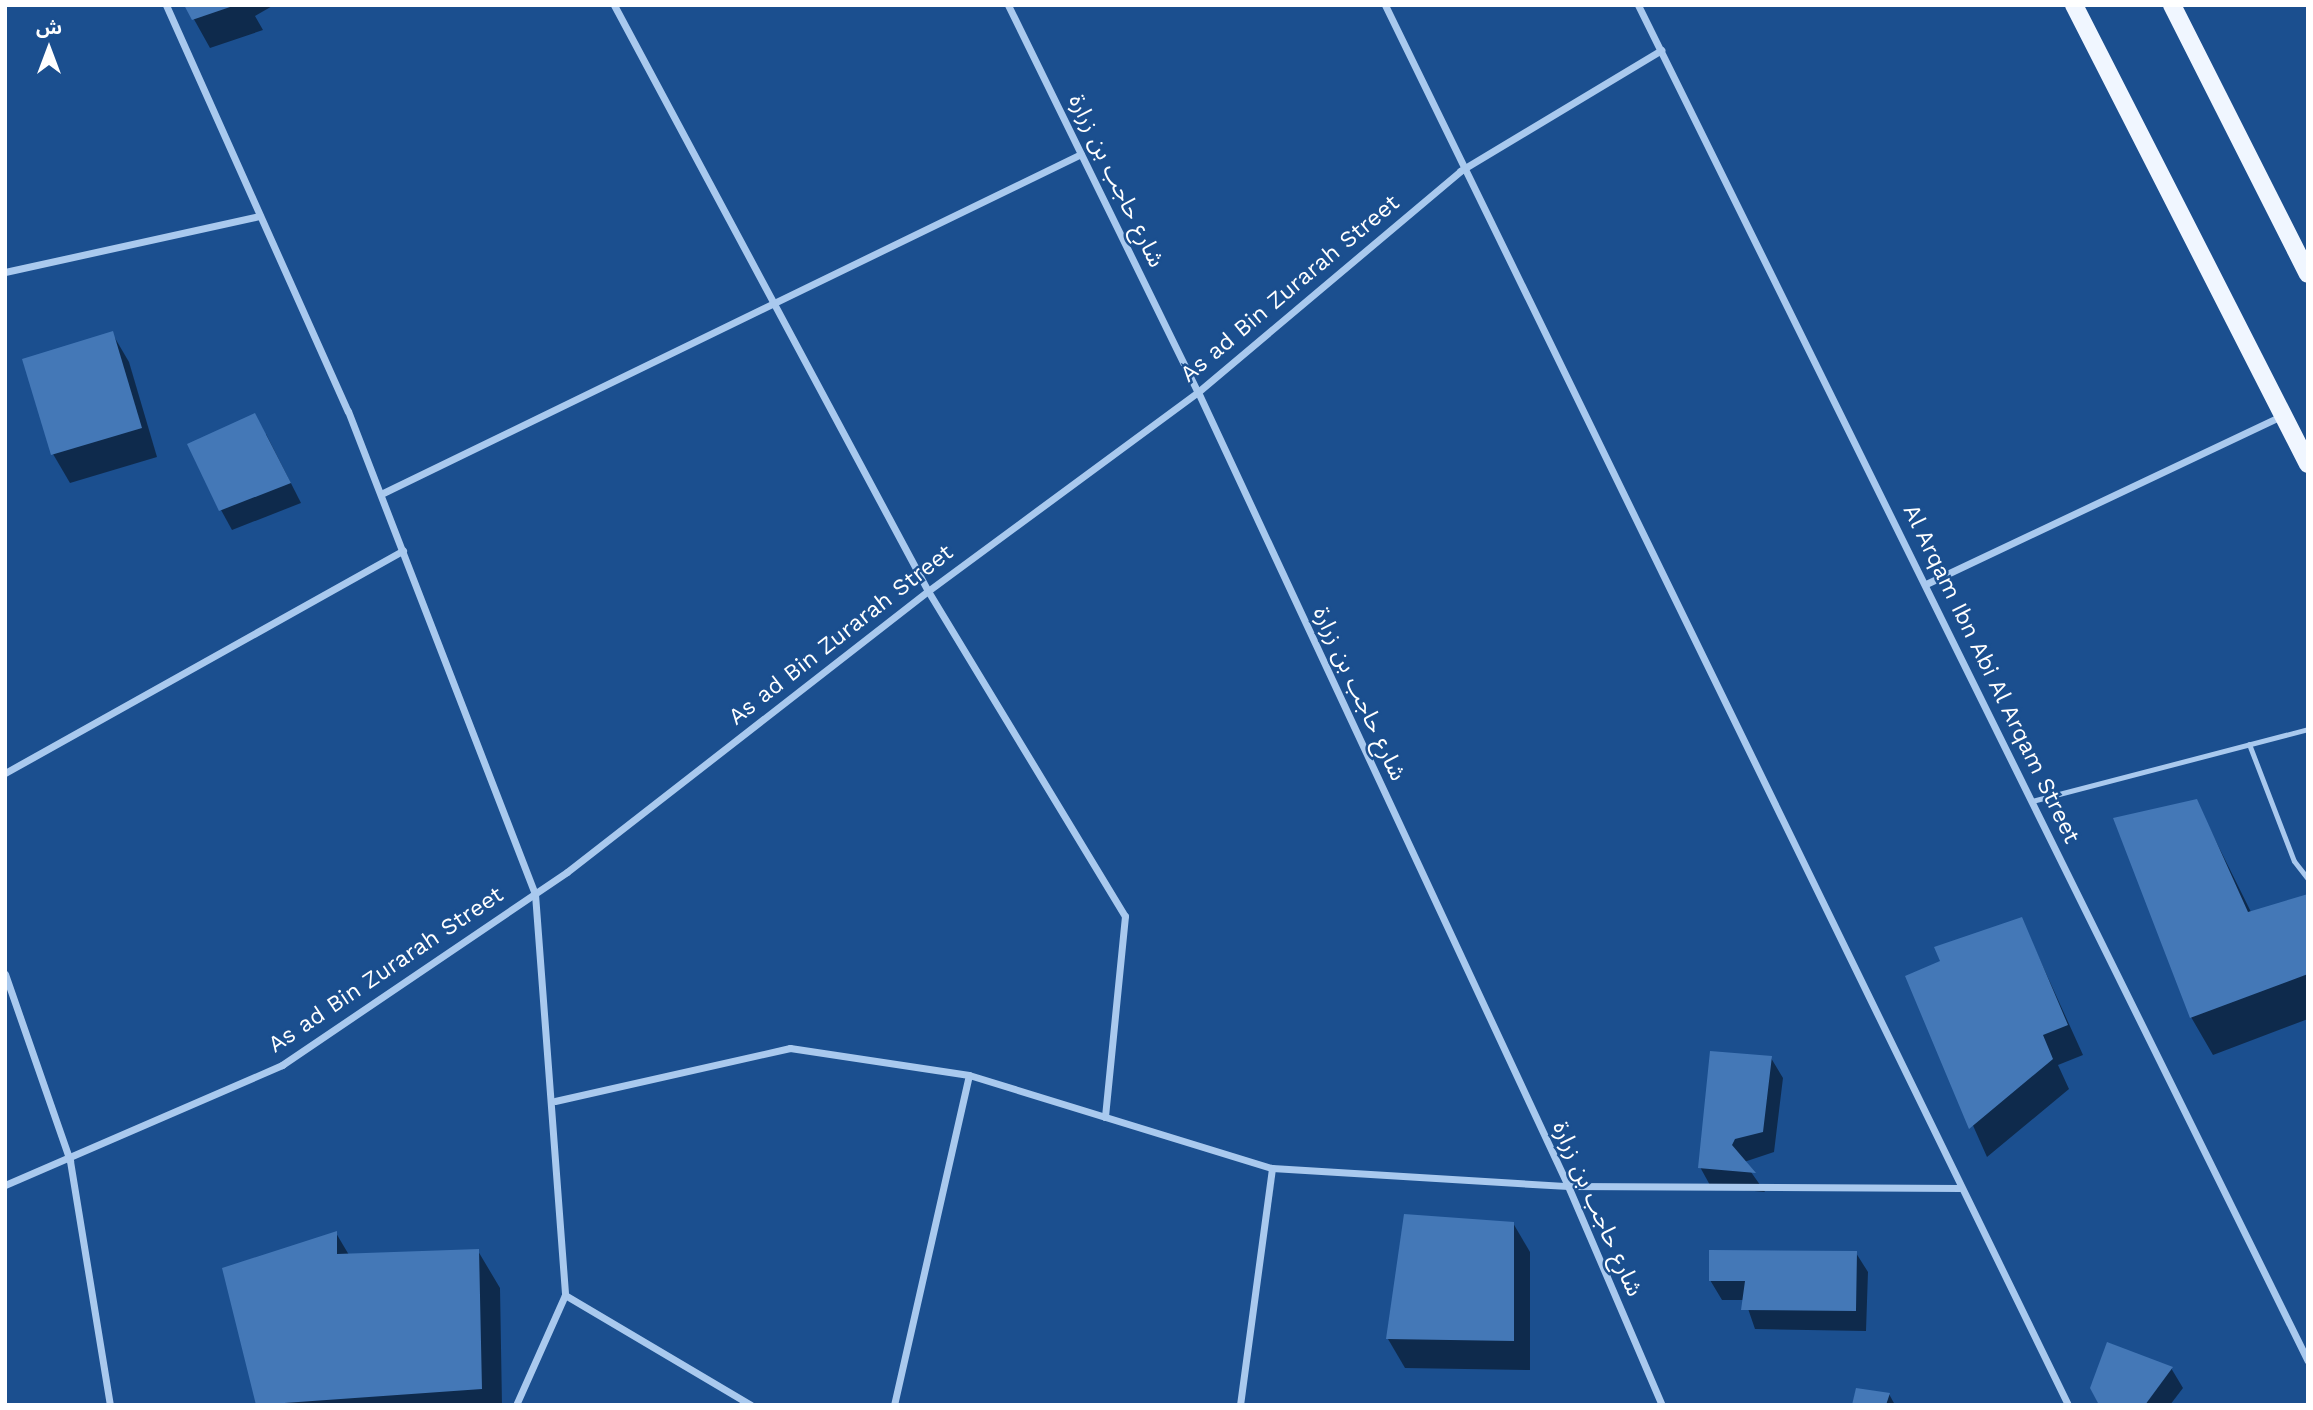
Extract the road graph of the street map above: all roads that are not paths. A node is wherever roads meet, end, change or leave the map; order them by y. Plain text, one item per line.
1 (166, 5) edge
2 (614, 5) edge
3 (1009, 5) edge
4 (1385, 5) edge
5 (1638, 5) edge
6 (2074, 5) edge
7 (2172, 5) edge
8 (1661, 50) junction
9 (1081, 154) junction
10 (1460, 171) junction
11 (260, 216) junction
12 (5, 272) edge
13 (2308, 274) edge
14 (773, 301) junction
15 (1198, 392) junction
16 (2283, 415) junction
17 (2308, 464) edge
18 (381, 494) junction
19 (403, 551) junction
20 (1926, 584) junction
21 (928, 591) junction
22 (2308, 729) edge
23 (2249, 744) junction
24 (5, 773) edge
25 (2032, 801) junction
26 (2308, 878) edge
27 (535, 894) junction
28 (5, 975) edge
29 (969, 1075) junction
30 (555, 1101) junction
31 (1105, 1116) junction
32 (70, 1161) junction
33 (1272, 1168) junction
34 (5, 1185) edge
35 (1568, 1186) junction
36 (1961, 1188) junction
37 (565, 1295) junction
38 (2308, 1361) edge
39 (110, 1405) edge
40 (516, 1405) edge
41 (751, 1405) edge
42 (894, 1405) edge
43 (1240, 1405) edge
44 (1662, 1405) edge
45 (2068, 1405) edge

1 - 11 street
2 - 14 street
3 - 9 street, شارع حاجب بن زرارة
4 - 10 street
5 - 8 street, Al Arqam Ibn Abi Al Arqam Street
6 - 16 main road
7 - 13 main road
8 - 10 street, As ad Bin Zurarah Street
8 - 20 street, Al Arqam Ibn Abi Al Arqam Street
9 - 14 street
9 - 15 street, شارع حاجب بن زرارة
10 - 15 street, As ad Bin Zurarah Street
10 - 36 street
11 - 12 street
11 - 18 street
14 - 18 street
14 - 21 street
15 - 21 street, As ad Bin Zurarah Street
15 - 35 street, شارع حاجب بن زرارة
16 - 17 main road
16 - 20 street
18 - 19 street
19 - 24 street
19 - 27 street
20 - 25 street, Al Arqam Ibn Abi Al Arqam Street
21 - 27 street, As ad Bin Zurarah Street
21 - 31 street
22 - 23 lane
23 - 25 lane
23 - 26 lane
25 - 38 street, Al Arqam Ibn Abi Al Arqam Street
27 - 30 street
27 - 32 street, As ad Bin Zurarah Street
28 - 32 street
29 - 30 street
29 - 31 street
29 - 42 street
30 - 37 street
31 - 33 street
32 - 34 street, As ad Bin Zurarah Street
32 - 39 street
33 - 35 street
33 - 43 street
35 - 36 street
35 - 44 street, شارع حاجب بن زرارة
36 - 45 street
37 - 40 street
37 - 41 street

